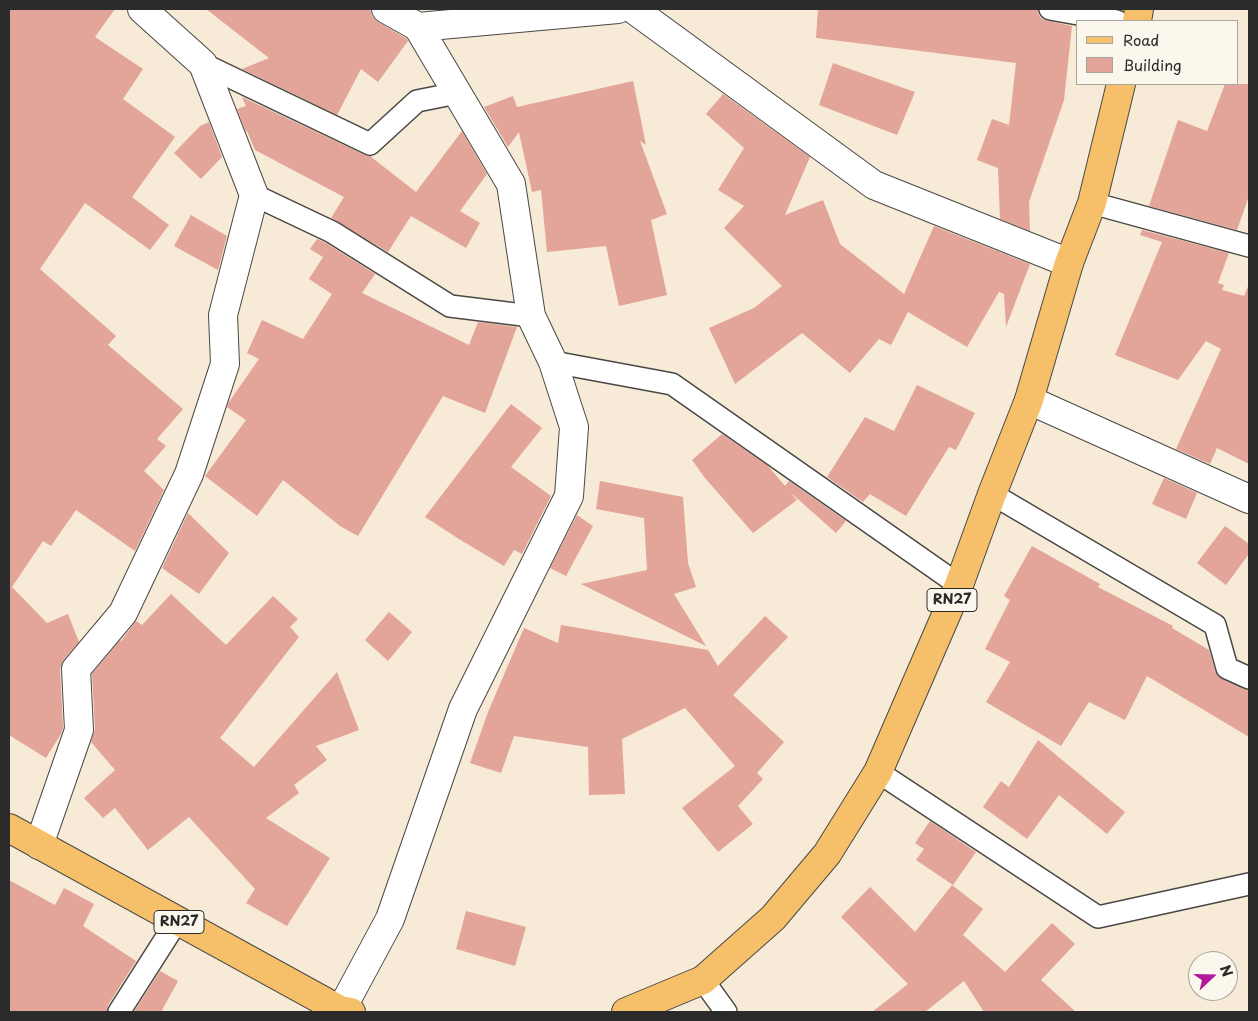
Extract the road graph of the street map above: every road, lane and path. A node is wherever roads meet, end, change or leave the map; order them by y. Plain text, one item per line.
1 (142, 9) edge
2 (386, 9) edge
3 (618, 9) edge
4 (633, 9) edge
5 (1050, 9) edge
6 (541, 12) edge
7 (1111, 20) edge
8 (418, 27) junction
9 (203, 64) junction
10 (1121, 85) edge
11 (457, 93) junction
12 (254, 195) junction
13 (1092, 203) junction
14 (1249, 246) edge
15 (1069, 263) junction
16 (531, 316) junction
17 (553, 362) junction
18 (1028, 400) junction
19 (992, 494) junction
20 (1249, 499) edge
21 (959, 585) junction
22 (1249, 678) edge
23 (878, 772) junction
24 (9, 828) edge
25 (39, 845) junction
26 (1249, 884) edge
27 (177, 921) junction
28 (703, 980) junction
29 (343, 1011) edge
30 (119, 1012) edge
31 (626, 1012) edge
32 (726, 1012) edge

1 - 9 street
2 - 8 street
3 - 6 street
4 - 15 street
5 - 7 lane
6 - 8 street
8 - 11 street
9 - 11 lane
9 - 12 street
10 - 13 main road, RN27
11 - 16 street
12 - 16 lane
12 - 25 street
13 - 14 lane
13 - 15 main road, RN27
15 - 18 main road, RN27
16 - 17 street
17 - 21 lane
17 - 29 street
18 - 19 main road, RN27
18 - 20 street
19 - 21 main road, RN27
19 - 22 lane
21 - 23 main road, RN27
23 - 26 lane
23 - 28 main road, RN27
24 - 25 main road, RN27
25 - 27 main road, RN27
27 - 29 main road, RN27
27 - 30 lane
28 - 31 main road, RN27
28 - 32 lane

